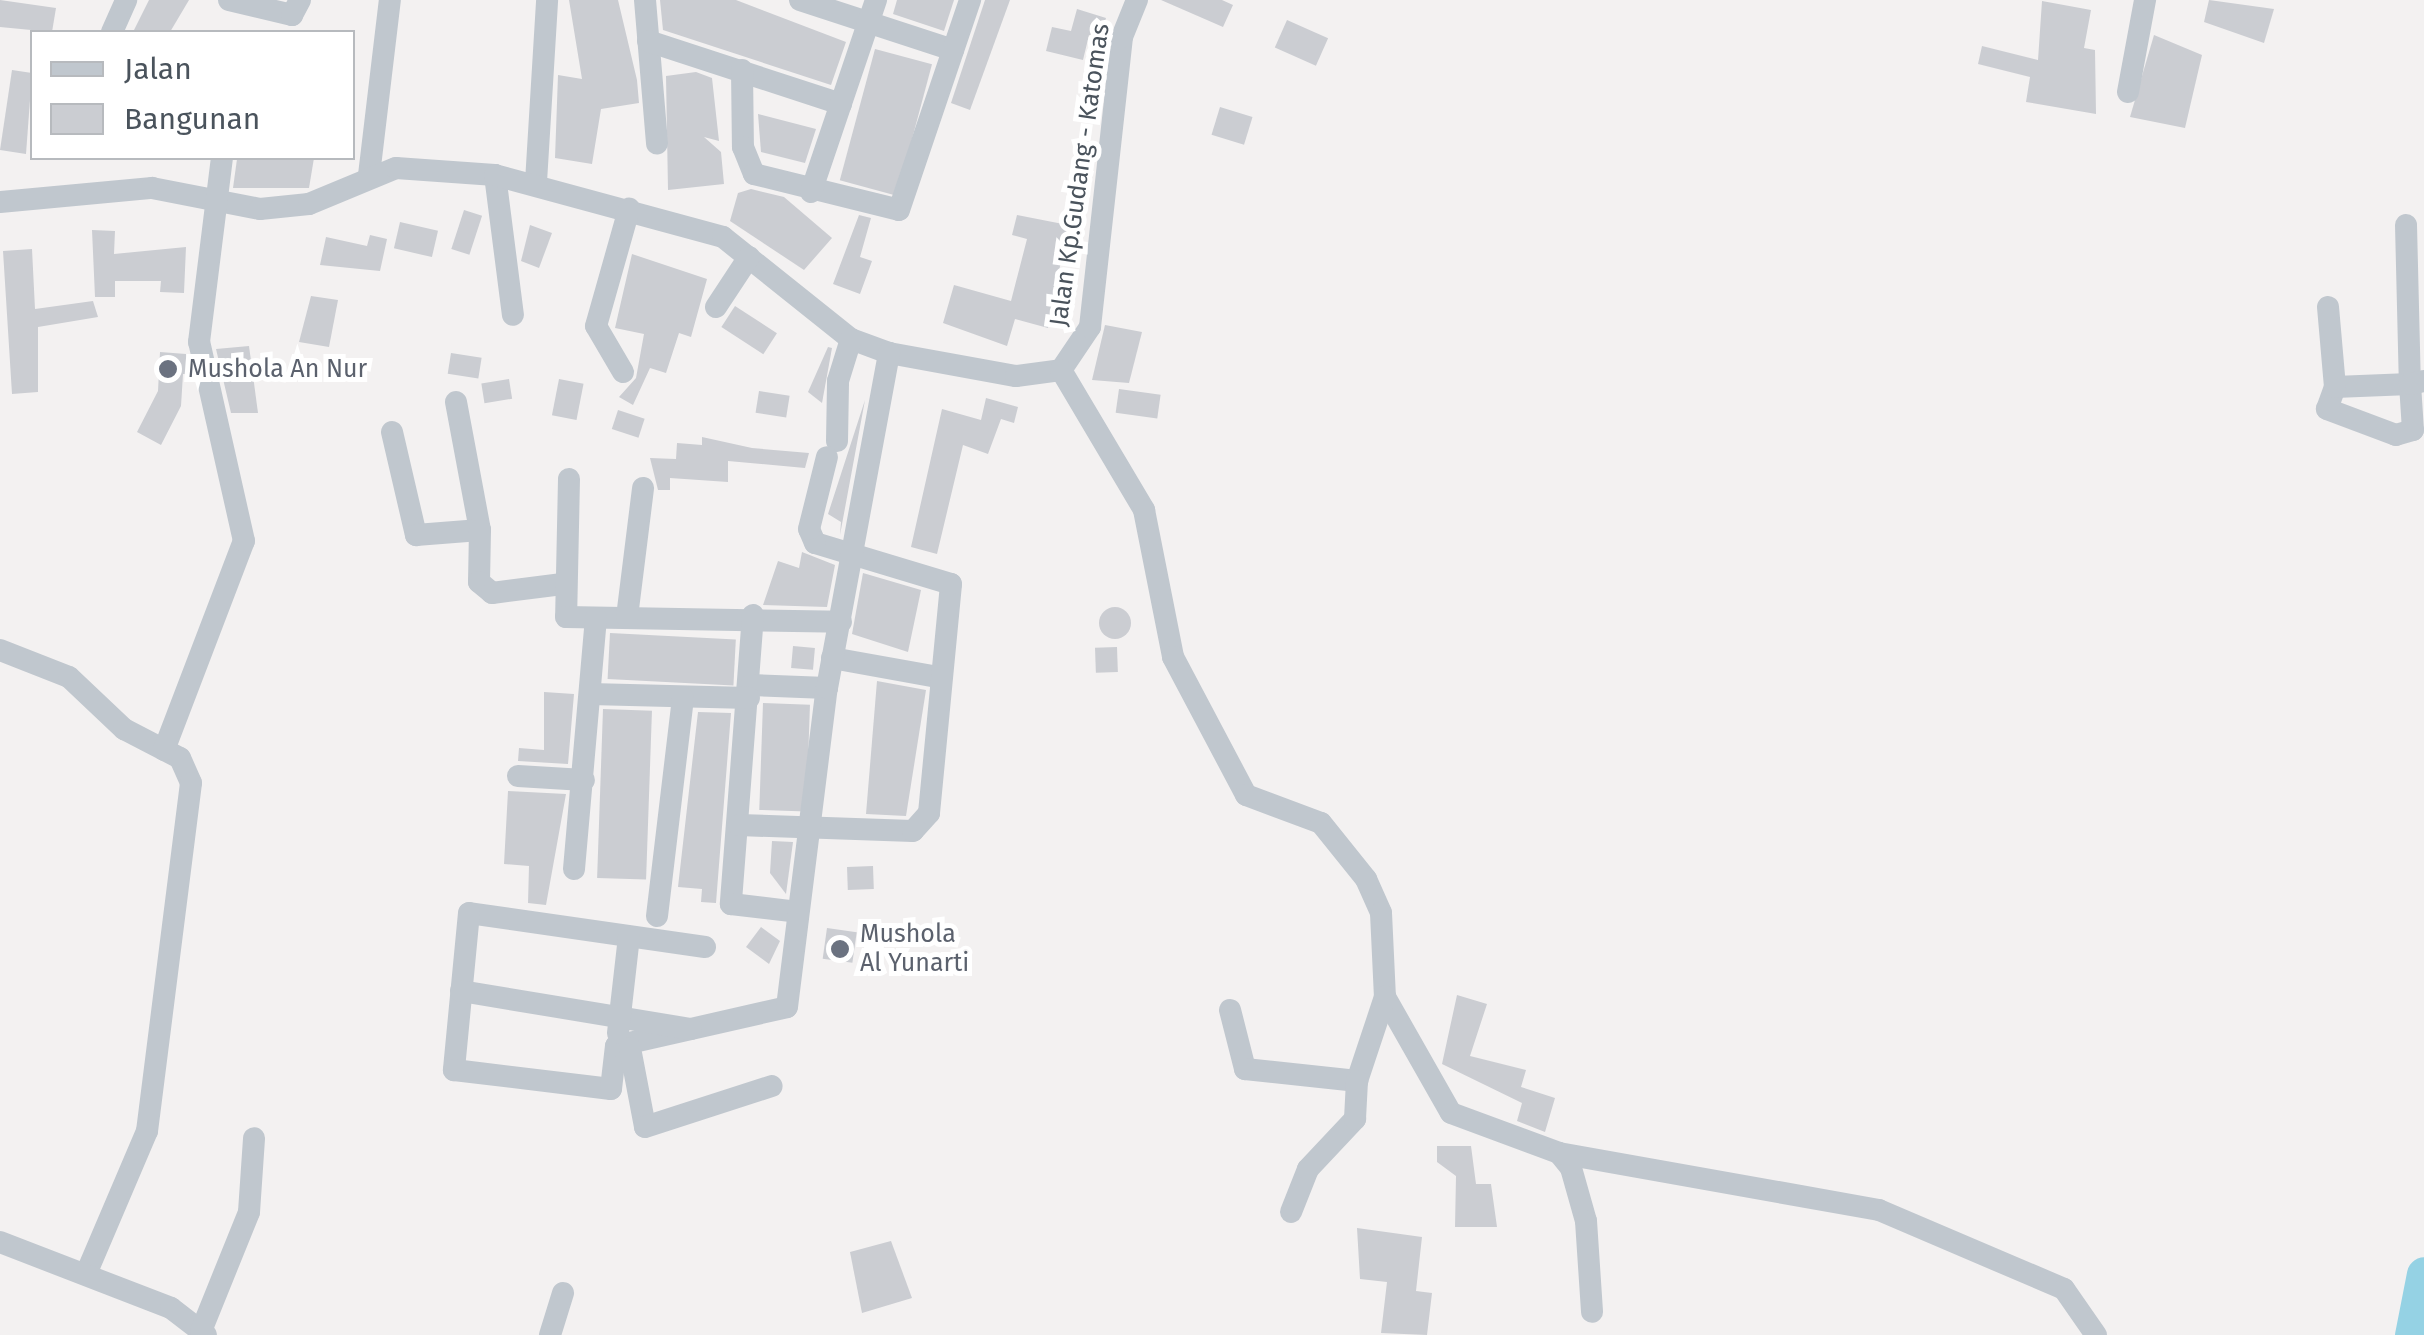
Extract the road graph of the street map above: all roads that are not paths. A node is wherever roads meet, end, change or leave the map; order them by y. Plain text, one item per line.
1 (126, 0) edge
2 (230, 0) edge
3 (300, 0) edge
4 (390, 0) edge
5 (547, 0) edge
6 (645, 0) edge
7 (800, 0) edge
8 (970, 0) edge
9 (1137, 0) edge
10 (2145, 0) edge
11 (872, 11) edge
12 (113, 30) edge
13 (648, 41) junction
14 (953, 50) junction
15 (742, 70) junction
16 (2128, 92) dead end
17 (841, 104) junction
18 (657, 144) dead end
19 (222, 160) edge
20 (369, 175) junction
21 (494, 175) junction
22 (536, 182) junction
23 (812, 192) junction
24 (212, 198) junction
25 (0, 202) edge
26 (629, 209) junction
27 (2406, 225) dead end
28 (749, 257) junction
29 (2328, 306) dead end
30 (716, 307) dead end
31 (513, 315) dead end
32 (851, 339) junction
33 (889, 353) junction
34 (1060, 370) junction
35 (623, 372) dead end
36 (2417, 382) edge
37 (2335, 387) junction
38 (456, 402) dead end
39 (392, 432) dead end
40 (568, 478) dead end
41 (643, 488) dead end
42 (480, 530) junction
43 (853, 556) junction
44 (562, 584) junction
45 (753, 615) junction
46 (627, 617) junction
47 (596, 618) junction
48 (841, 622) junction
49 (0, 650) edge
50 (832, 658) junction
51 (938, 677) junction
52 (827, 688) junction
53 (750, 691) junction
54 (590, 694) junction
55 (683, 698) junction
56 (164, 750) junction
57 (518, 776) dead end
58 (584, 780) junction
59 (808, 824) junction
60 (740, 825) junction
61 (574, 869) dead end
62 (798, 912) junction
63 (657, 916) dead end
64 (629, 937) junction
65 (705, 947) dead end
66 (462, 991) junction
67 (1385, 997) junction
68 (1230, 1010) dead end
69 (620, 1018) junction
70 (700, 1030) junction
71 (623, 1047) junction
72 (1358, 1081) junction
73 (772, 1086) dead end
74 (610, 1088) junction
75 (640, 1099) junction
76 (254, 1138) dead end
77 (1559, 1152) junction
78 (1291, 1212) dead end
79 (0, 1242) edge
80 (86, 1272) junction
81 (564, 1293) dead end
82 (1592, 1312) dead end
83 (204, 1333) edge
84 (550, 1335) edge
85 (2096, 1335) edge

1 - 12 street
2 - 3 street
4 - 20 street
5 - 22 street
6 - 13 street
7 - 11 street
8 - 14 street
9 - 34 street, Jalan Kp.Gudang - Katomas
10 - 16 street
11 - 14 street
11 - 17 street
13 - 15 street
13 - 18 street
14 - 23 street
15 - 17 street
15 - 23 street
17 - 23 street
19 - 24 street
20 - 21 street
20 - 24 street
21 - 22 street
21 - 31 street
22 - 26 street
24 - 25 street
24 - 56 street
26 - 28 street
26 - 35 street
27 - 36 street
28 - 30 street
28 - 32 street
29 - 37 street
32 - 33 street
32 - 43 street
33 - 34 street
33 - 43 street
34 - 67 street
36 - 37 street
36 - 37 street
38 - 42 street
39 - 42 street
40 - 44 street
41 - 46 street
42 - 44 street
43 - 48 street
43 - 51 street
44 - 47 street
45 - 46 street
45 - 48 street
45 - 53 street
46 - 47 street
47 - 54 street
48 - 50 street
49 - 56 street
50 - 51 street
50 - 52 street
51 - 59 street
52 - 53 street
52 - 59 street
53 - 55 street
53 - 60 street
54 - 55 street
54 - 58 street
55 - 63 street
56 - 80 street
57 - 58 street
58 - 61 street
59 - 60 street
59 - 62 street
60 - 62 street
62 - 70 street
64 - 65 street
64 - 66 street
64 - 69 street
66 - 69 street
66 - 74 street
67 - 72 street
67 - 77 street
68 - 72 street
69 - 70 street
69 - 71 street
70 - 71 street
71 - 74 street
71 - 75 street
72 - 78 street
73 - 75 street
74 - 75 street
76 - 83 street
77 - 82 street
77 - 85 street
79 - 80 street
80 - 83 street
81 - 84 street

